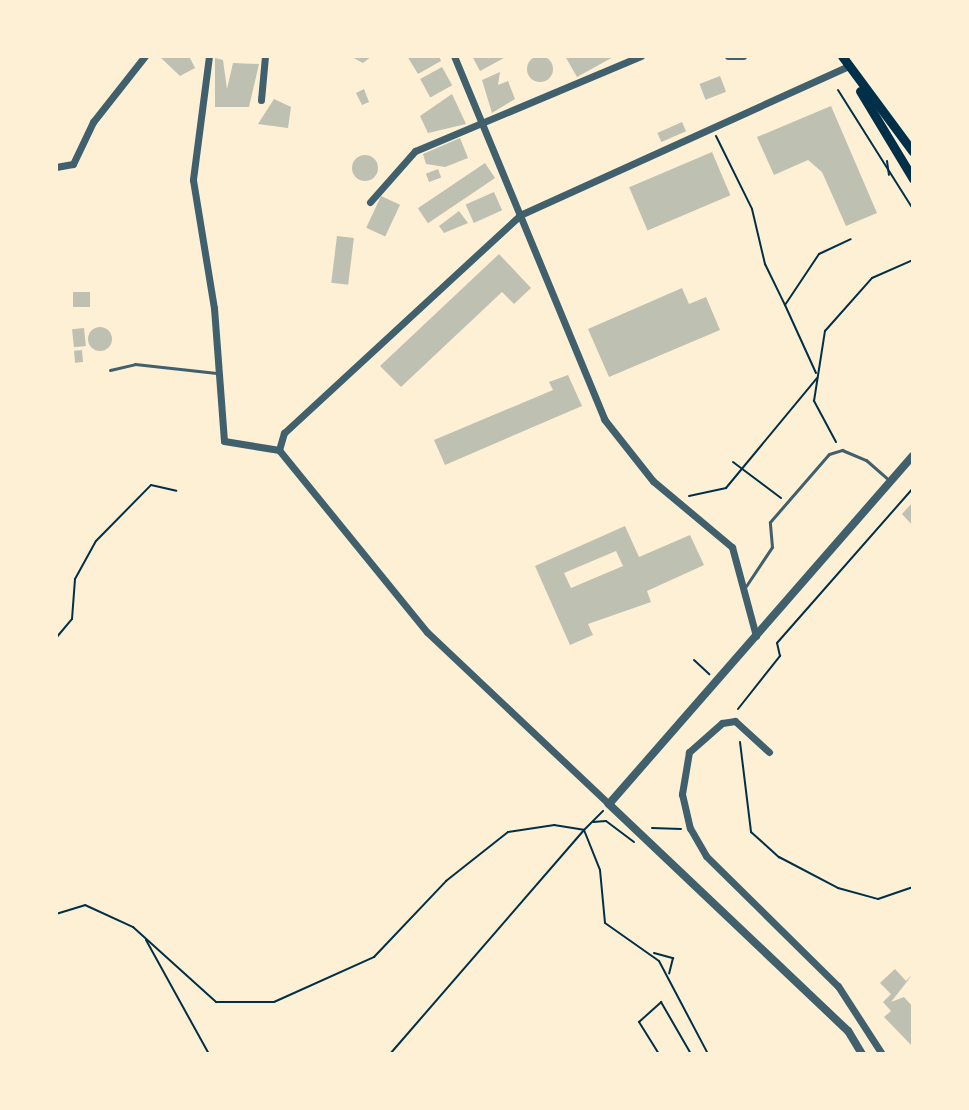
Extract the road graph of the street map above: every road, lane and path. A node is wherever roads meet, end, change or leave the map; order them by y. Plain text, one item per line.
1 (145, 56) edge
2 (209, 56) edge
3 (265, 56) edge
4 (454, 56) edge
5 (641, 56) edge
6 (728, 56) edge
7 (743, 56) edge
8 (842, 56) edge
9 (847, 67) junction
10 (859, 88) junction
11 (838, 90) dead end
12 (261, 100) dead end
13 (483, 126) junction
14 (714, 131) dead end
15 (913, 152) edge
16 (56, 167) edge
17 (913, 179) edge
18 (370, 202) dead end
19 (913, 209) edge
20 (520, 215) junction
21 (851, 239) dead end
22 (913, 260) edge
23 (785, 305) junction
24 (110, 370) dead end
25 (218, 373) junction
26 (818, 378) junction
27 (279, 450) junction
28 (842, 450) junction
29 (913, 456) edge
30 (733, 462) dead end
31 (742, 468) junction
32 (890, 482) junction
33 (913, 488) edge
34 (176, 491) dead end
35 (688, 496) dead end
36 (785, 501) junction
37 (746, 586) junction
38 (756, 636) junction
39 (56, 638) edge
40 (694, 660) dead end
41 (710, 675) dead end
42 (735, 721) junction
43 (722, 723) junction
44 (769, 752) dead end
45 (609, 804) junction
46 (591, 823) junction
47 (650, 827) dead end
48 (584, 830) junction
49 (693, 835) junction
50 (635, 842) dead end
51 (913, 887) edge
52 (56, 914) edge
53 (145, 938) junction
54 (653, 954) junction
55 (669, 977) junction
56 (209, 1054) edge
57 (390, 1054) edge
58 (659, 1054) edge
59 (691, 1054) edge
60 (708, 1054) edge
61 (862, 1054) edge
62 (882, 1054) edge

1 - 16 street
2 - 25 street
3 - 12 street
4 - 13 street
5 - 13 street
6 - 7 street
8 - 9 main road
9 - 10 main road
9 - 20 street
10 - 15 main road
10 - 17 main road
11 - 19 path
13 - 18 street
13 - 20 street
14 - 23 path
20 - 27 street
20 - 37 street
21 - 23 path
22 - 26 path
23 - 26 path
24 - 25 lane
25 - 27 street
26 - 28 path
26 - 31 path
27 - 45 street
28 - 32 lane
28 - 36 lane
29 - 32 street
30 - 31 path
31 - 35 path
31 - 36 path
32 - 38 street
33 - 43 path
34 - 39 path
36 - 37 lane
37 - 38 street
38 - 45 street
40 - 41 path
42 - 43 street
42 - 44 street
42 - 51 path
43 - 49 street
45 - 46 path
45 - 61 street
46 - 48 path
46 - 50 path
47 - 49 path
48 - 53 path
48 - 54 path
48 - 57 path
49 - 62 street
52 - 53 path
53 - 56 path
54 - 55 path
54 - 55 path
55 - 60 path
58 - 59 path

